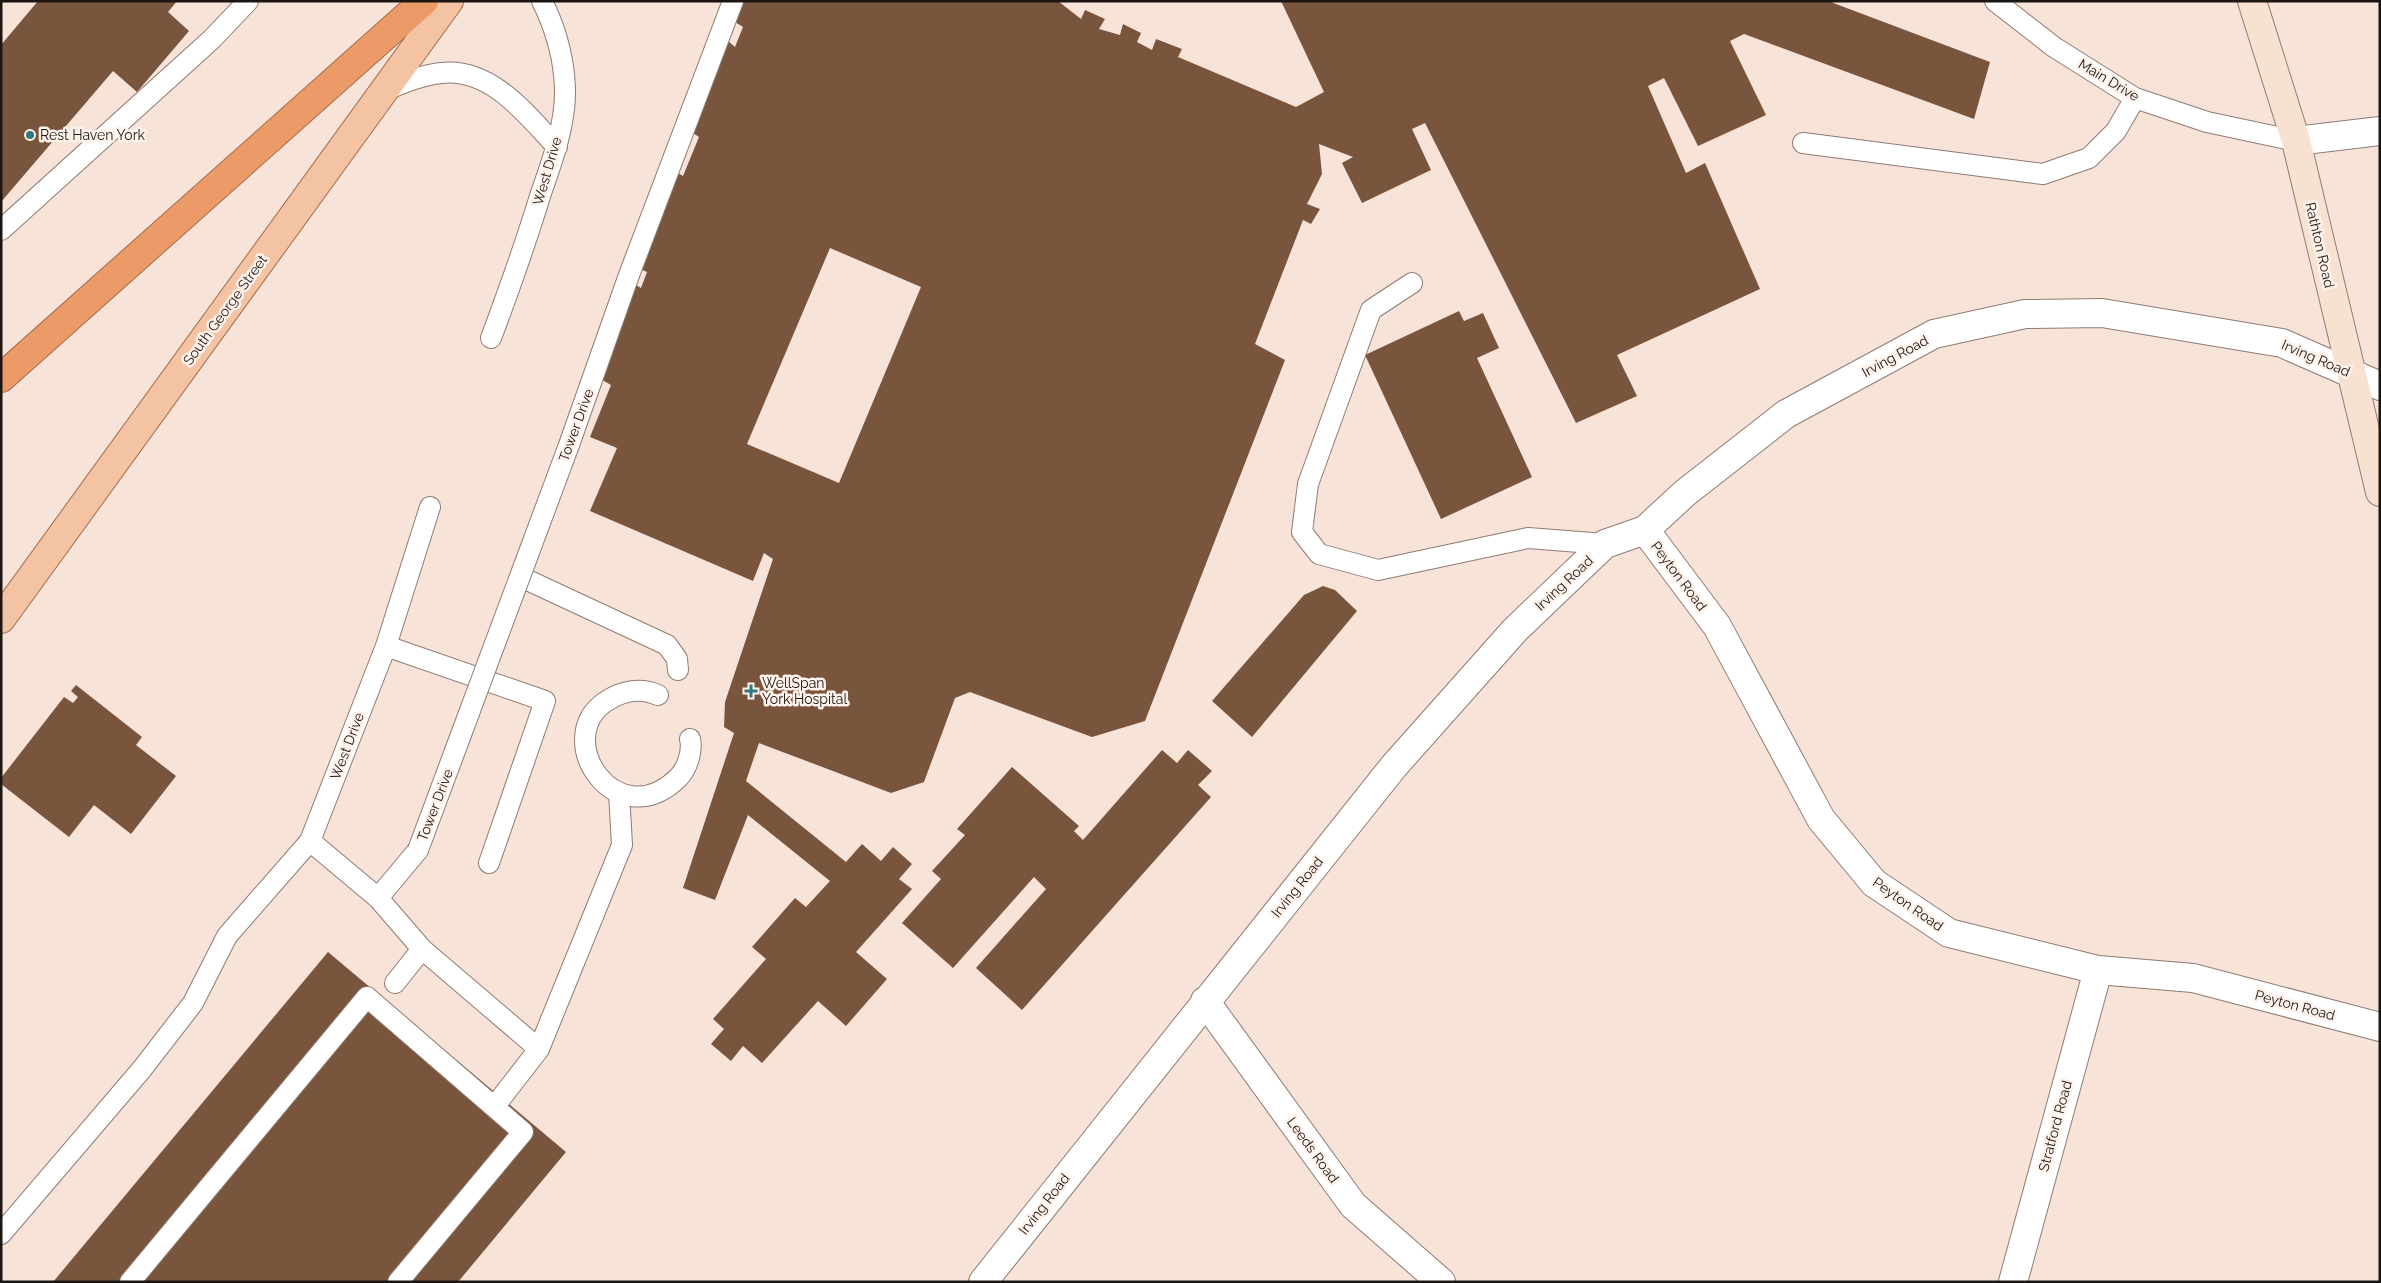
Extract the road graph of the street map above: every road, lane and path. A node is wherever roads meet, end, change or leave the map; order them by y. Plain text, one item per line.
1 (248, 1) edge
2 (424, 1) edge
3 (449, 1) edge
4 (542, 1) edge
5 (733, 1) edge
6 (1995, 1) edge
7 (2252, 1) edge
8 (386, 90) junction
9 (2135, 98) junction
10 (2380, 131) edge
11 (2296, 141) junction
12 (1804, 143) dead end
13 (556, 147) junction
14 (1, 230) edge
15 (1412, 283) dead end
16 (491, 338) dead end
17 (2350, 372) junction
18 (1, 378) edge
19 (2380, 386) edge
20 (2380, 492) edge
21 (430, 507) dead end
22 (1645, 530) junction
23 (1605, 544) junction
24 (521, 577) junction
25 (1, 619) edge
26 (386, 646) junction
27 (678, 670) dead end
28 (658, 695) dead end
29 (690, 739) dead end
30 (619, 793) junction
31 (310, 841) junction
32 (489, 863) dead end
33 (378, 898) junction
34 (422, 949) junction
35 (2098, 970) junction
36 (396, 983) dead end
37 (1205, 1001) junction
38 (2380, 1027) edge
39 (539, 1049) junction
40 (501, 1098) dead end
41 (1, 1234) edge
42 (130, 1282) edge
43 (398, 1282) edge
44 (983, 1282) edge
45 (1441, 1282) edge
46 (2013, 1282) edge

1 - 14 lane
2 - 18 highway
3 - 8 main road, South George Street
4 - 13 lane, West Drive
5 - 24 lane, Tower Drive, bridge
6 - 9 lane, Main Drive
7 - 11 main road, Rathton Road
8 - 13 lane
8 - 25 main road, South George Street
9 - 11 lane, Main Drive
9 - 12 lane
10 - 11 street
11 - 17 main road, Rathton Road
13 - 16 lane, West Drive
15 - 23 lane
17 - 19 street, Irving Road
17 - 20 main road, Rathton Road
17 - 22 street, Irving Road
21 - 26 lane, West Drive
22 - 23 street, Irving Road
22 - 35 street, Peyton Road
23 - 37 street, Irving Road
24 - 27 lane
24 - 33 lane, Tower Drive, bridge
26 - 31 lane, West Drive
26 - 32 lane
28 - 30 lane
29 - 30 lane
30 - 39 lane
31 - 33 lane
31 - 41 lane, West Drive
33 - 34 lane
34 - 36 lane
34 - 39 lane
35 - 38 street, Peyton Road
35 - 46 street, Stratford Road
37 - 44 street, Irving Road
37 - 45 street, Leeds Road
39 - 40 lane
42 - 43 lane

